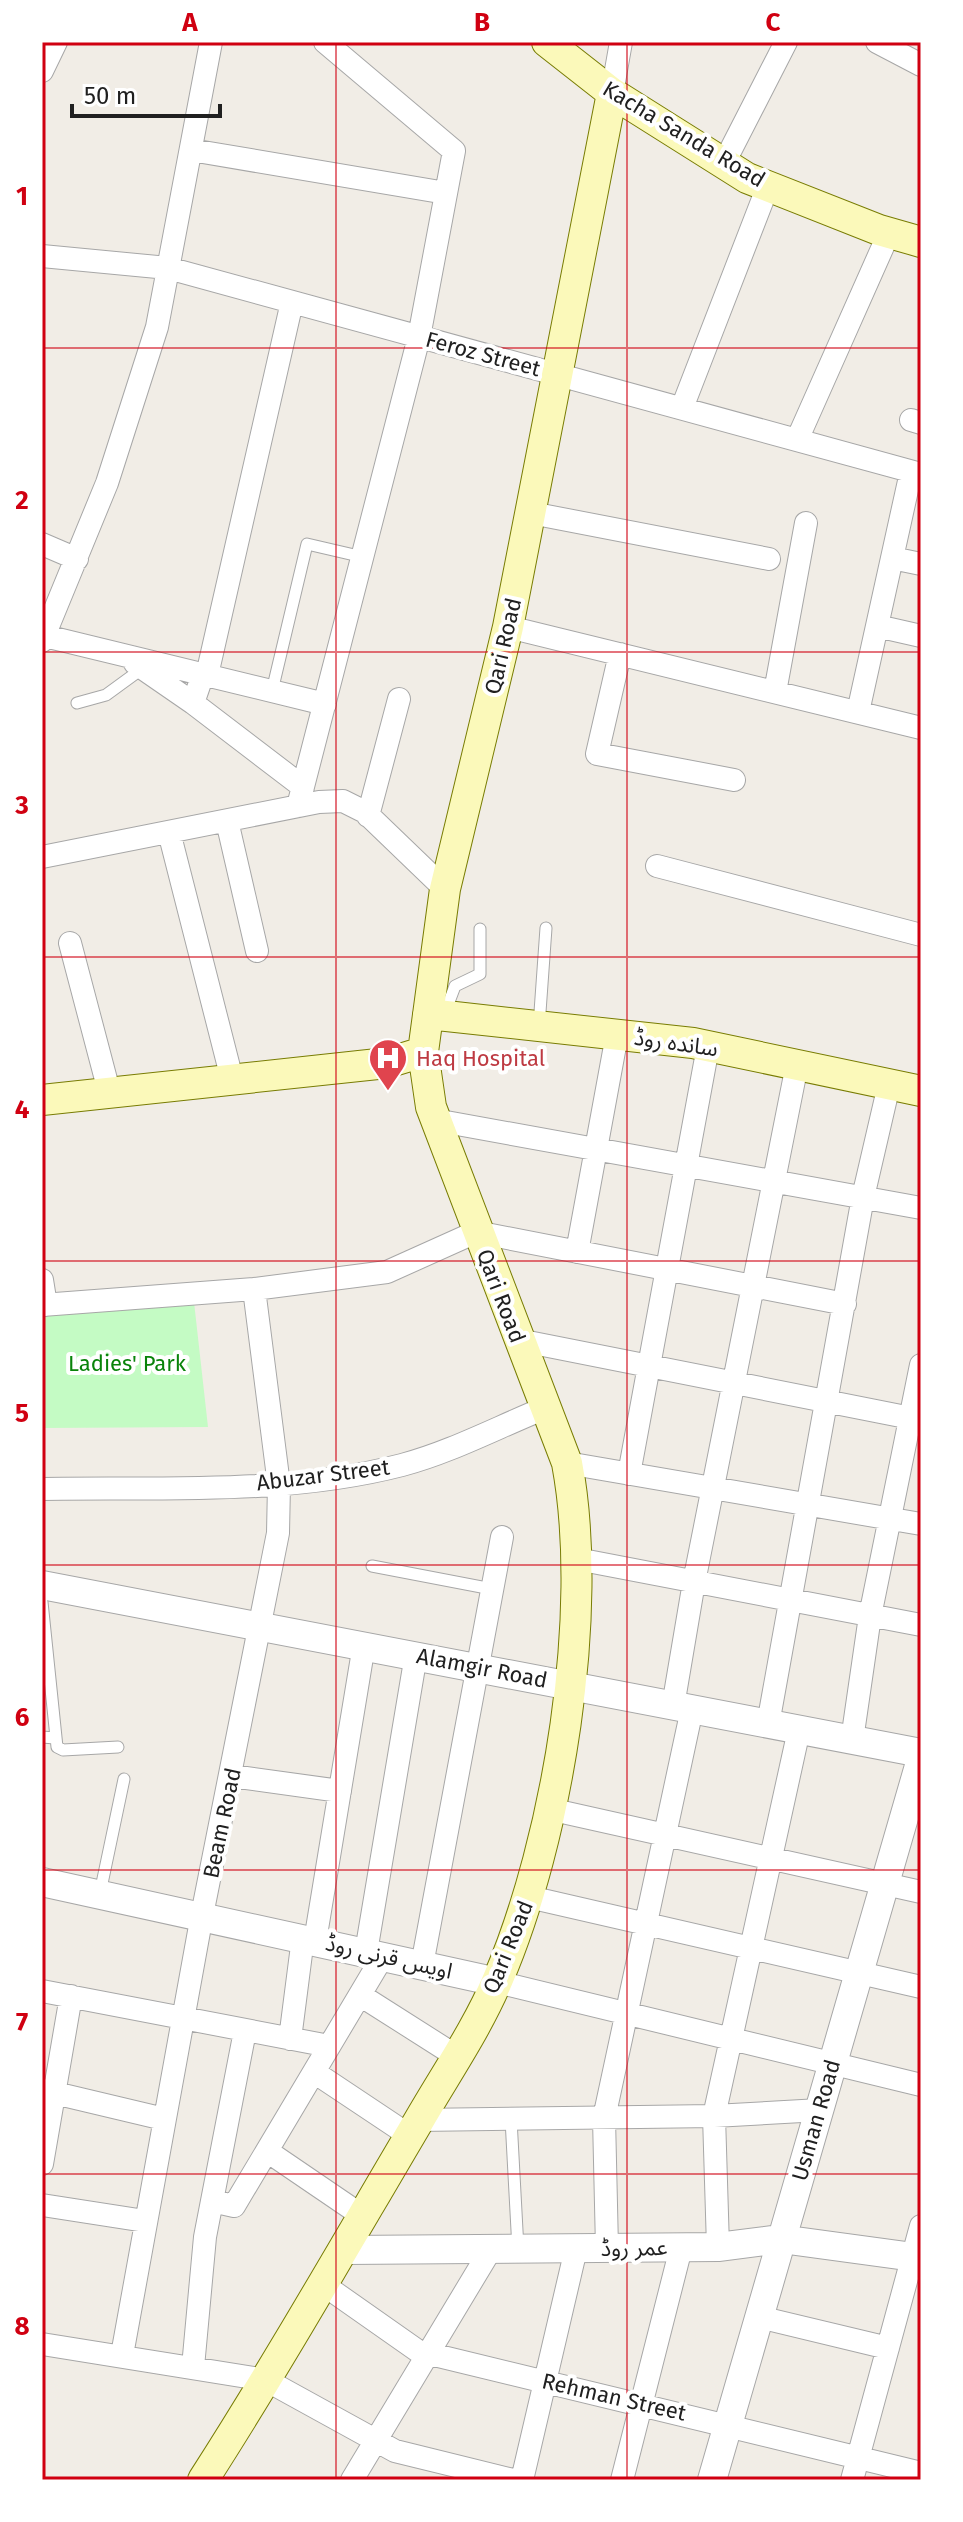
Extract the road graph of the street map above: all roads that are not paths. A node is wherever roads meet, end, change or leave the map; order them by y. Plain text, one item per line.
1 (211, 42) edge
2 (325, 42) edge
3 (547, 42) edge
4 (621, 42) edge
5 (786, 42) edge
6 (877, 42) edge
7 (914, 55) edge
8 (612, 93) junction
9 (191, 150) junction
10 (725, 161) junction
11 (768, 186) junction
12 (446, 193) junction
13 (889, 233) junction
14 (921, 242) edge
15 (42, 256) edge
16 (168, 268) junction
17 (292, 302) junction
18 (419, 337) junction
19 (558, 375) junction
20 (682, 408) junction
21 (797, 440) junction
22 (916, 473) edge
23 (531, 513) junction
24 (806, 523) dead end
25 (42, 544) edge
26 (363, 557) junction
27 (892, 558) junction
28 (77, 559) junction
29 (769, 559) dead end
30 (921, 564) edge
31 (877, 626) junction
32 (508, 627) junction
33 (921, 636) edge
34 (44, 638) edge
35 (620, 654) junction
36 (124, 655) junction
37 (143, 668) junction
38 (205, 675) junction
39 (272, 691) junction
40 (775, 692) junction
41 (399, 699) dead end
42 (77, 703) dead end
43 (193, 703) junction
44 (325, 704) junction
45 (858, 712) junction
46 (921, 728) edge
47 (734, 780) dead end
48 (301, 796) junction
49 (368, 816) junction
50 (227, 821) junction
51 (169, 832) junction
52 (42, 857) edge
53 (657, 866) dead end
54 (445, 889) junction
55 (546, 928) dead end
56 (480, 929) dead end
57 (921, 935) edge
58 (70, 943) dead end
59 (257, 951) dead end
60 (436, 1015) junction
61 (539, 1026) junction
62 (617, 1035) junction
63 (708, 1047) junction
64 (423, 1052) junction
65 (797, 1065) junction
66 (232, 1079) junction
67 (889, 1085) junction
68 (109, 1091) junction
69 (921, 1091) edge
70 (42, 1100) edge
71 (435, 1120) junction
72 (596, 1149) junction
73 (686, 1165) junction
74 (774, 1181) junction
75 (863, 1197) junction
76 (921, 1208) edge
77 (476, 1232) junction
78 (577, 1252) junction
79 (667, 1269) junction
80 (42, 1280) edge
81 (754, 1286) junction
82 (254, 1289) junction
83 (845, 1304) junction
84 (44, 1305) edge
85 (518, 1340) junction
86 (921, 1365) edge
87 (649, 1366) junction
88 (736, 1383) junction
89 (829, 1402) junction
90 (545, 1408) junction
91 (916, 1419) edge
92 (567, 1463) junction
93 (629, 1474) junction
94 (279, 1485) junction
95 (42, 1489) edge
96 (715, 1489) junction
97 (809, 1505) junction
98 (892, 1519) junction
99 (921, 1524) edge
100 (502, 1537) dead end
101 (577, 1559) junction
102 (372, 1566) dead end
103 (694, 1582) junction
104 (42, 1585) edge
105 (492, 1589) junction
106 (788, 1600) junction
107 (42, 1602) edge
108 (870, 1616) junction
109 (921, 1625) edge
110 (260, 1626) junction
111 (364, 1645) junction
112 (416, 1655) junction
113 (478, 1667) junction
114 (570, 1686) junction
115 (683, 1707) junction
116 (768, 1724) junction
117 (799, 1730) junction
118 (48, 1738) edge
119 (852, 1740) junction
120 (118, 1747) dead end
121 (921, 1753) edge
122 (921, 1759) edge
123 (232, 1776) junction
124 (124, 1779) dead end
125 (340, 1791) junction
126 (549, 1809) junction
127 (665, 1835) junction
128 (771, 1858) junction
129 (42, 1882) edge
130 (885, 1884) junction
131 (921, 1892) edge
132 (100, 1893) junction
133 (529, 1897) junction
134 (202, 1915) junction
135 (646, 1923) junction
136 (309, 1940) junction
137 (751, 1947) junction
138 (375, 1954) junction
139 (422, 1965) junction
140 (859, 1972) junction
141 (497, 1982) junction
142 (921, 1987) edge
143 (42, 1991) edge
144 (360, 1995) junction
145 (71, 1996) junction
146 (627, 2014) junction
147 (183, 2017) junction
148 (245, 2031) junction
149 (290, 2039) junction
150 (731, 2040) junction
151 (329, 2046) junction
152 (456, 2056) junction
153 (832, 2065) junction
154 (314, 2072) junction
155 (921, 2085) edge
156 (48, 2091) edge
157 (820, 2110) junction
158 (714, 2116) junction
159 (604, 2118) junction
160 (164, 2119) junction
161 (511, 2119) junction
162 (414, 2128) junction
163 (267, 2151) junction
164 (42, 2164) edge
165 (212, 2201) junction
166 (42, 2205) edge
167 (364, 2217) junction
168 (145, 2221) junction
169 (921, 2226) edge
170 (781, 2239) junction
171 (718, 2247) junction
172 (607, 2248) junction
173 (681, 2248) junction
174 (505, 2249) junction
175 (576, 2249) junction
176 (345, 2250) junction
177 (917, 2257) edge
178 (324, 2285) junction
179 (759, 2317) junction
180 (42, 2344) edge
181 (888, 2348) junction
182 (428, 2353) junction
183 (122, 2355) junction
184 (193, 2367) junction
185 (266, 2380) junction
186 (546, 2381) junction
187 (641, 2403) junction
188 (729, 2424) junction
189 (376, 2440) junction
190 (858, 2457) junction
191 (921, 2473) edge
192 (209, 2478) edge
193 (352, 2480) edge
194 (513, 2480) edge
195 (522, 2480) edge
196 (622, 2480) edge
197 (712, 2480) edge
198 (852, 2480) edge

1 - 9 street
2 - 12 street
3 - 8 main road, Kacha Sanda Road
4 - 8 street, Qari Road
5 - 10 street
6 - 7 street
8 - 10 main road, Kacha Sanda Road
8 - 19 main road, Qari Road
9 - 12 street
9 - 16 street
10 - 11 main road, Kacha Sanda Road
11 - 13 main road, Kacha Sanda Road
11 - 20 street
12 - 18 street
13 - 14 main road, Kacha Sanda Road
13 - 21 street
15 - 16 street, Feroz Street
16 - 17 street, Feroz Street
16 - 28 street
17 - 18 street, Feroz Street
17 - 38 street
18 - 19 street, Feroz Street
18 - 26 street
19 - 20 street, Feroz Street
19 - 23 main road, Qari Road
20 - 21 street, Feroz Street
21 - 22 street, Feroz Street
22 - 27 street
23 - 29 street
23 - 32 main road, Qari Road
24 - 40 street
25 - 28 street
26 - 39 lane
26 - 44 street
27 - 30 street
27 - 31 street
28 - 34 street
31 - 33 street
31 - 45 street
32 - 35 street
32 - 54 main road, Qari Road
34 - 36 street
35 - 40 street
35 - 47 street
36 - 37 street
36 - 38 street
37 - 42 lane
37 - 43 street
38 - 39 street
38 - 43 street
39 - 44 street
40 - 45 street
41 - 49 street
43 - 48 street
44 - 48 street
45 - 46 street
48 - 49 street
48 - 50 street
49 - 54 street
50 - 51 street
50 - 59 street
51 - 52 street
51 - 66 street
53 - 57 street
54 - 60 main road, Qari Road
55 - 61 lane
56 - 60 lane
58 - 68 street
60 - 61 main road, ساندہ روڈ
60 - 64 main road, Qari Road
61 - 62 main road, ساندہ روڈ
62 - 63 main road, ساندہ روڈ
62 - 72 street
63 - 65 main road, ساندہ روڈ
63 - 73 street
64 - 66 main road
64 - 71 main road, Qari Road
65 - 67 main road, ساندہ روڈ
65 - 74 street
66 - 68 main road
67 - 69 main road, ساندہ روڈ
67 - 75 street
68 - 70 main road
71 - 72 street
71 - 77 main road, Qari Road
72 - 73 street
72 - 78 street
73 - 74 street
73 - 79 street
74 - 75 street
74 - 81 street
75 - 76 street
75 - 83 street
77 - 78 street
77 - 82 street
77 - 85 main road, Qari Road
78 - 79 street
79 - 81 street
79 - 87 street
80 - 84 street
81 - 83 street
81 - 88 street
82 - 84 street
82 - 94 street, Beam Road
83 - 89 street
85 - 87 street
85 - 90 main road, Qari Road
86 - 91 street
87 - 88 street
87 - 93 street
88 - 89 street
88 - 96 street
89 - 91 street
89 - 97 street
90 - 92 main road, Qari Road
90 - 94 street, Abuzar Street
91 - 98 street
92 - 93 street
92 - 101 main road, Qari Road
93 - 96 street
94 - 95 street, Abuzar Street
94 - 110 street, Beam Road
96 - 97 street
96 - 103 street
97 - 98 street
97 - 106 street
98 - 99 street
98 - 108 street
100 - 105 street
101 - 103 street
101 - 114 main road, Qari Road
102 - 105 lane
103 - 106 street
103 - 115 street
104 - 110 street, Alamgir Road
105 - 113 street
106 - 108 street
106 - 116 street
107 - 118 lane
108 - 109 street
108 - 119 street
110 - 111 street, Alamgir Road
110 - 123 street, Beam Road
111 - 112 street, Alamgir Road
111 - 125 street
112 - 113 street, Alamgir Road
112 - 138 street
113 - 114 street, Alamgir Road
113 - 139 street
114 - 115 street, Alamgir Road
114 - 126 main road, Qari Road
115 - 116 street, Alamgir Road
115 - 127 street
116 - 117 street, Alamgir Road
117 - 119 street, Alamgir Road
117 - 128 street
118 - 120 lane
119 - 121 street, Alamgir Road
122 - 130 street, Usman Road
123 - 125 street
123 - 134 street, Beam Road
124 - 132 lane
125 - 136 street
126 - 127 street
126 - 133 main road, Qari Road
127 - 128 street
127 - 135 street
128 - 130 street
128 - 137 street
129 - 132 street, اویس قرنی روڈ
130 - 131 street
130 - 140 street, Usman Road
132 - 134 street, اویس قرنی روڈ
133 - 135 street
133 - 141 main road, Qari Road
134 - 136 street, اویس قرنی روڈ
134 - 147 street, Beam Road
135 - 137 street
135 - 146 street
136 - 138 street, اویس قرنی روڈ
136 - 149 street
137 - 140 street
137 - 150 street
138 - 139 street, اویس قرنی روڈ
138 - 144 street
139 - 141 street, اویس قرنی روڈ
140 - 142 street
140 - 153 street, Usman Road
141 - 146 street, اویس قرنی روڈ
141 - 152 main road, Qari Road
143 - 145 street
144 - 151 street
144 - 152 street
145 - 147 street
145 - 156 street
146 - 150 street, اویس قرنی روڈ
146 - 159 street
147 - 148 street
147 - 160 street, Beam Road
148 - 149 street
148 - 165 street
149 - 151 street
150 - 153 street, اویس قرنی روڈ
150 - 158 street
151 - 154 street
152 - 162 main road, Qari Road
153 - 155 street, اویس قرنی روڈ
153 - 157 street, Usman Road
154 - 162 street
154 - 163 street
156 - 160 street
156 - 164 street
157 - 158 street
157 - 170 street, Usman Road
158 - 159 street
158 - 171 street
159 - 161 street
159 - 172 street
160 - 168 street, Beam Road
161 - 162 street
161 - 174 lane
162 - 167 main road, Qari Road
163 - 165 street
163 - 167 street
165 - 184 street
166 - 168 street
167 - 176 main road, Qari Road
168 - 183 street, Beam Road
169 - 177 street
170 - 171 street, عمر روڈ
170 - 177 street, عمر روڈ
170 - 179 street, Usman Road
171 - 173 street, عمر روڈ
172 - 173 street, عمر روڈ
172 - 175 street, عمر روڈ
173 - 187 street
174 - 175 street, عمر روڈ
174 - 176 street, عمر روڈ
174 - 182 street
175 - 186 street
176 - 178 main road, Qari Road
177 - 181 street
178 - 182 street, Rehman Street
178 - 185 main road, Qari Road
179 - 181 street
179 - 188 street, Usman Road
180 - 183 street
181 - 190 street
182 - 186 street, Rehman Street
182 - 189 street
183 - 184 street
184 - 185 street
185 - 189 street
185 - 192 main road, Qari Road
186 - 187 street, Rehman Street
186 - 195 street
187 - 188 street, Rehman Street
187 - 196 street
188 - 190 street, Rehman Street
188 - 197 street, Usman Road
189 - 193 street
189 - 194 street
190 - 191 street, Rehman Street
190 - 198 street

